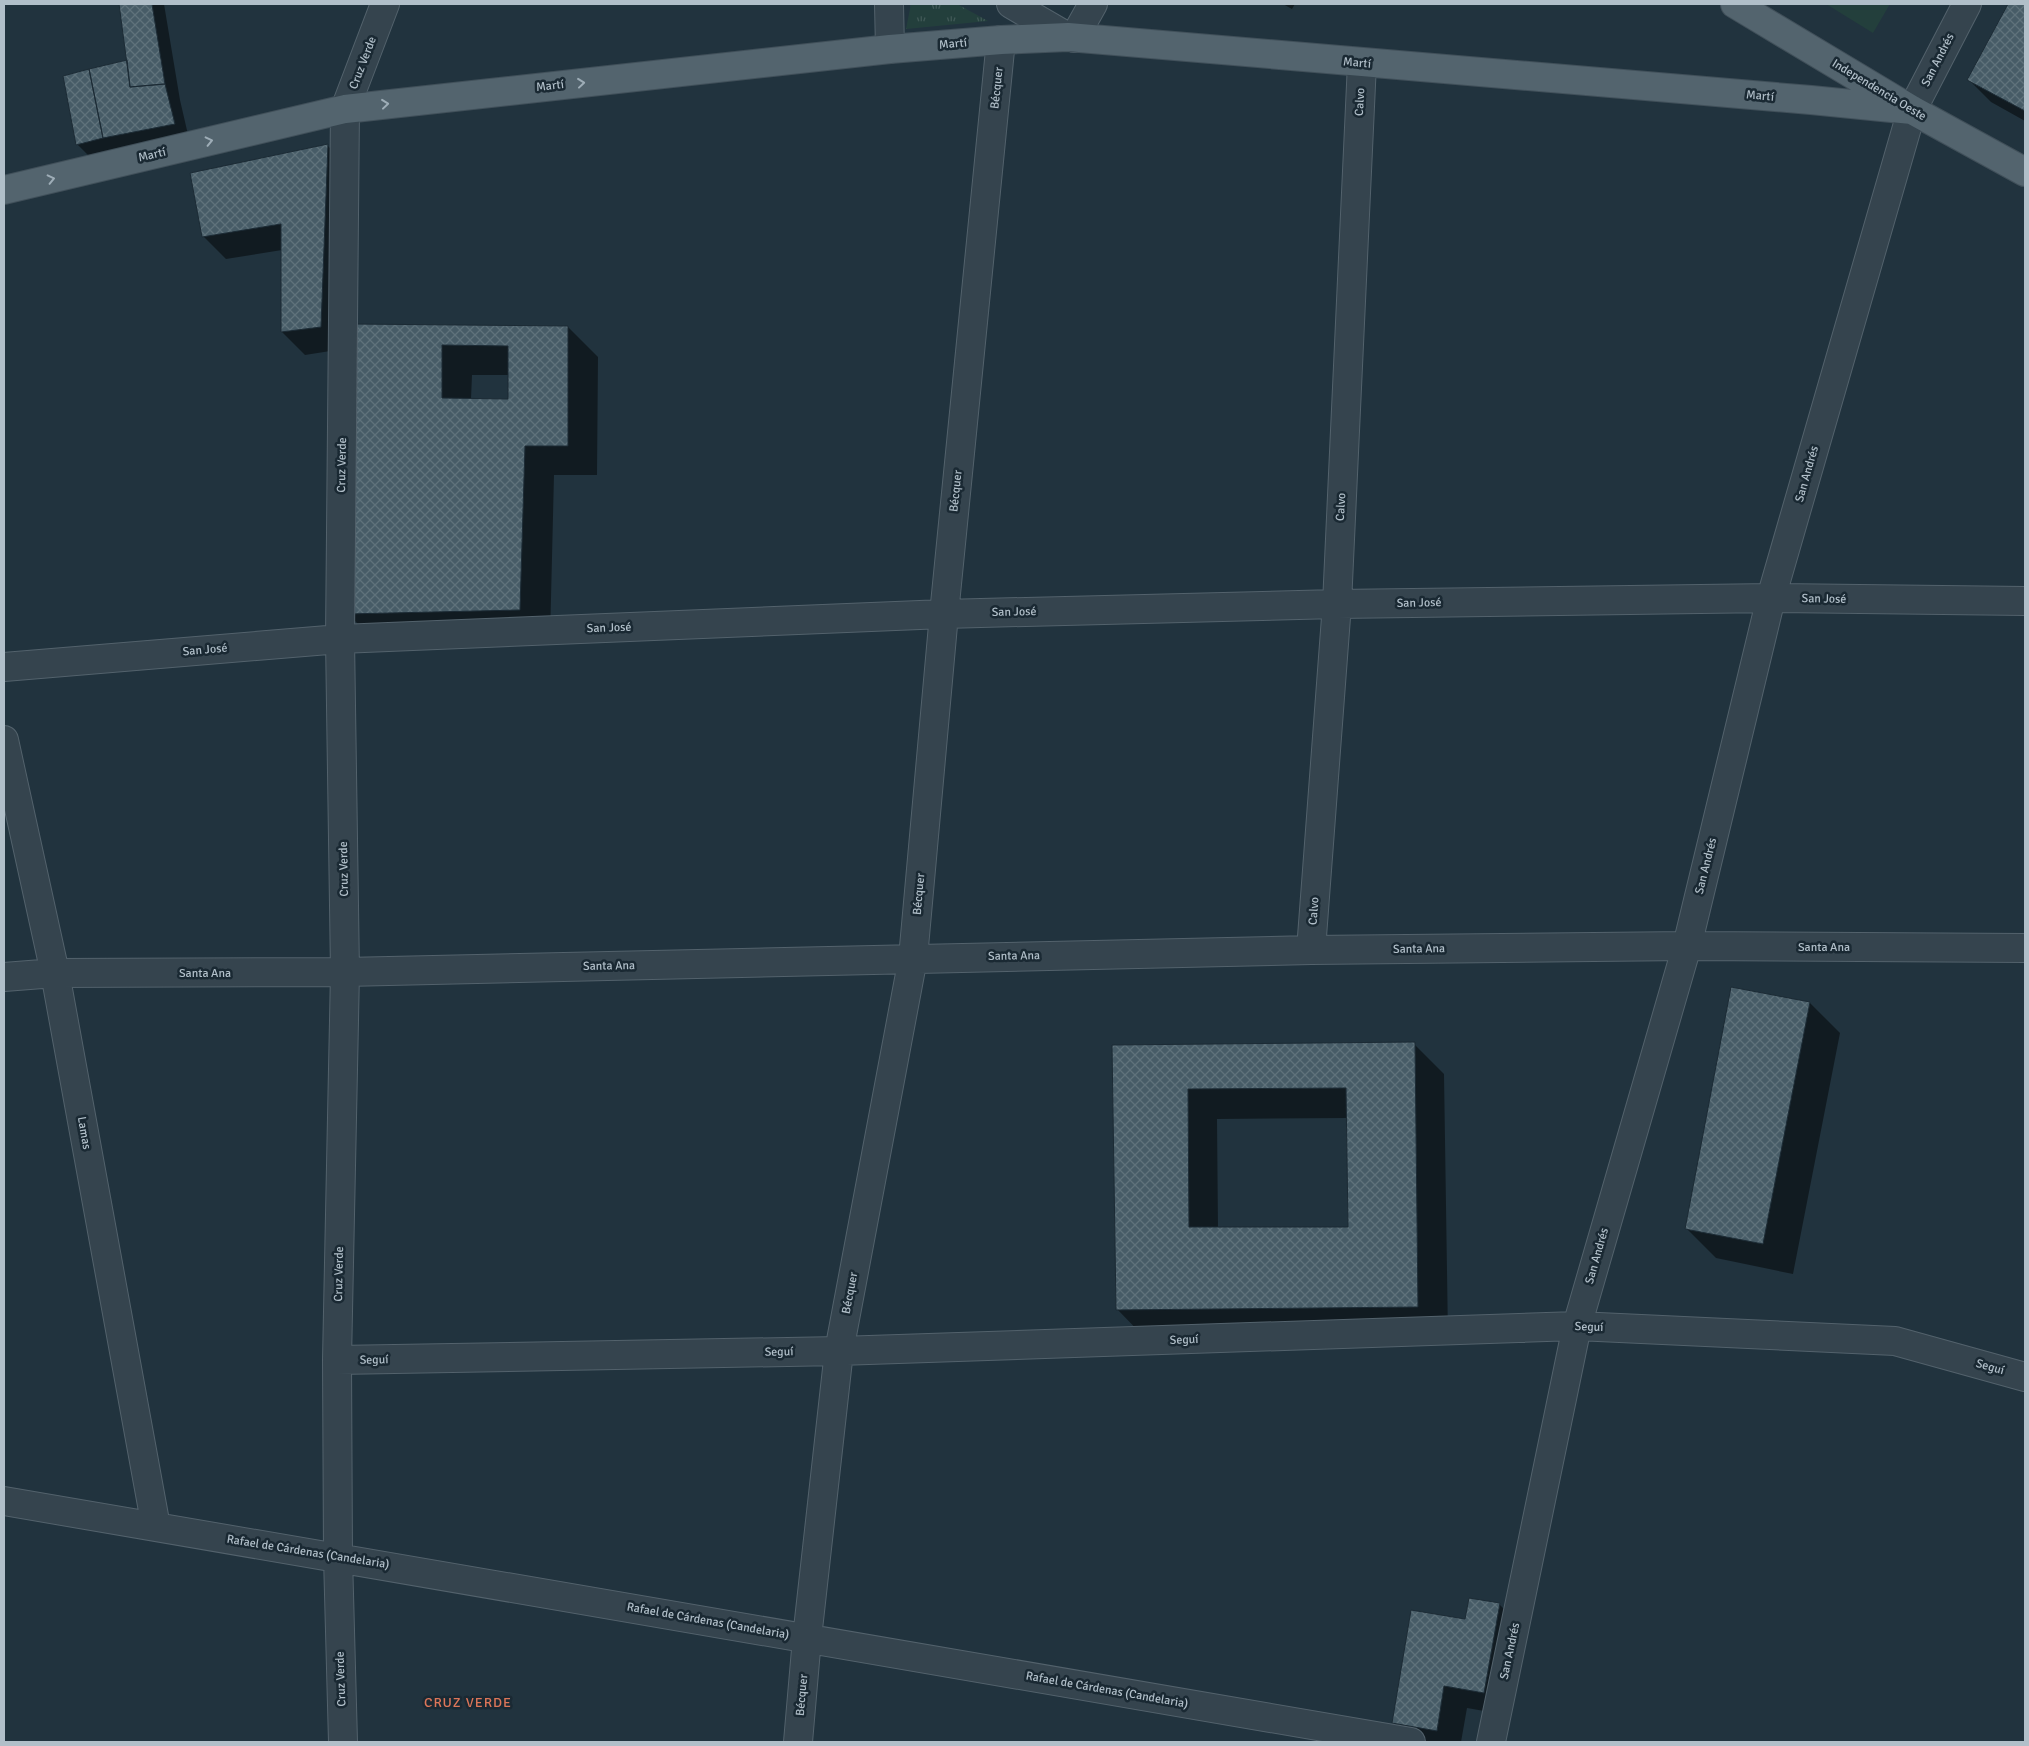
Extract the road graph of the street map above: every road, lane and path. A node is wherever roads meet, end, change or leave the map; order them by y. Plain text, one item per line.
1 (385, 4) edge
2 (889, 4) edge
3 (1011, 4) edge
4 (1093, 4) edge
5 (1735, 4) edge
6 (1967, 4) edge
7 (1071, 38) junction
8 (1001, 40) junction
9 (890, 49) junction
10 (1362, 63) junction
11 (345, 109) junction
12 (1912, 110) junction
13 (2025, 172) edge
14 (4, 190) edge
15 (1771, 598) junction
16 (2025, 601) edge
17 (1337, 604) junction
18 (944, 614) junction
19 (340, 639) junction
20 (4, 666) edge
21 (4, 740) edge
22 (1687, 946) junction
23 (2025, 948) edge
24 (1312, 950) junction
25 (913, 958) junction
26 (345, 972) junction
27 (55, 973) junction
28 (4, 977) edge
29 (1577, 1326) junction
30 (839, 1351) junction
31 (337, 1360) junction
32 (2025, 1377) edge
33 (4, 1501) edge
34 (156, 1527) junction
35 (338, 1557) junction
36 (807, 1638) junction
37 (343, 1742) edge
38 (798, 1742) edge
39 (1411, 1742) edge
40 (1491, 1742) edge

1 - 11 street, Cruz Verde
2 - 9 street
3 - 7 street
4 - 7 street
5 - 12 main road, Independencia Oeste
6 - 12 street, San Andrés
7 - 8 main road, Martí
7 - 10 main road, Martí
8 - 9 main road, Martí
8 - 18 street, Bécquer
11 -> 9 main road, Martí
10 - 12 main road, Martí
10 - 17 street, Calvo
14 -> 11 main road, Martí
11 - 19 street, Cruz Verde
12 - 13 main road, Independencia Oeste
12 - 15 street, San Andrés
15 - 16 street, San José
15 - 17 street, San José
15 - 22 street, San Andrés
17 - 18 street, San José
17 - 24 street, Calvo
18 - 19 street, San José
18 - 25 street, Bécquer
19 - 20 street, San José
19 - 26 street, Cruz Verde
21 - 27 street, Lamas
22 - 23 street, Santa Ana
22 - 24 street, Santa Ana
22 - 29 street, San Andrés
24 - 25 street, Santa Ana
25 - 26 street, Santa Ana
25 - 30 street, Bécquer
26 - 27 street, Santa Ana
26 - 31 street, Cruz Verde
27 - 28 street, Santa Ana
27 - 34 street, Lamas
29 - 30 street, Seguí
29 - 32 street, Seguí
29 - 40 street, San Andrés
30 - 31 street, Seguí
30 - 36 street, Bécquer
31 - 35 street, Cruz Verde
33 - 34 street, Rafael de Cárdenas (Candelaria)
34 - 35 street, Rafael de Cárdenas (Candelaria)
35 - 36 street, Rafael de Cárdenas (Candelaria)
35 - 37 street, Cruz Verde
36 - 38 street, Bécquer
36 - 39 street, Rafael de Cárdenas (Candelaria)

